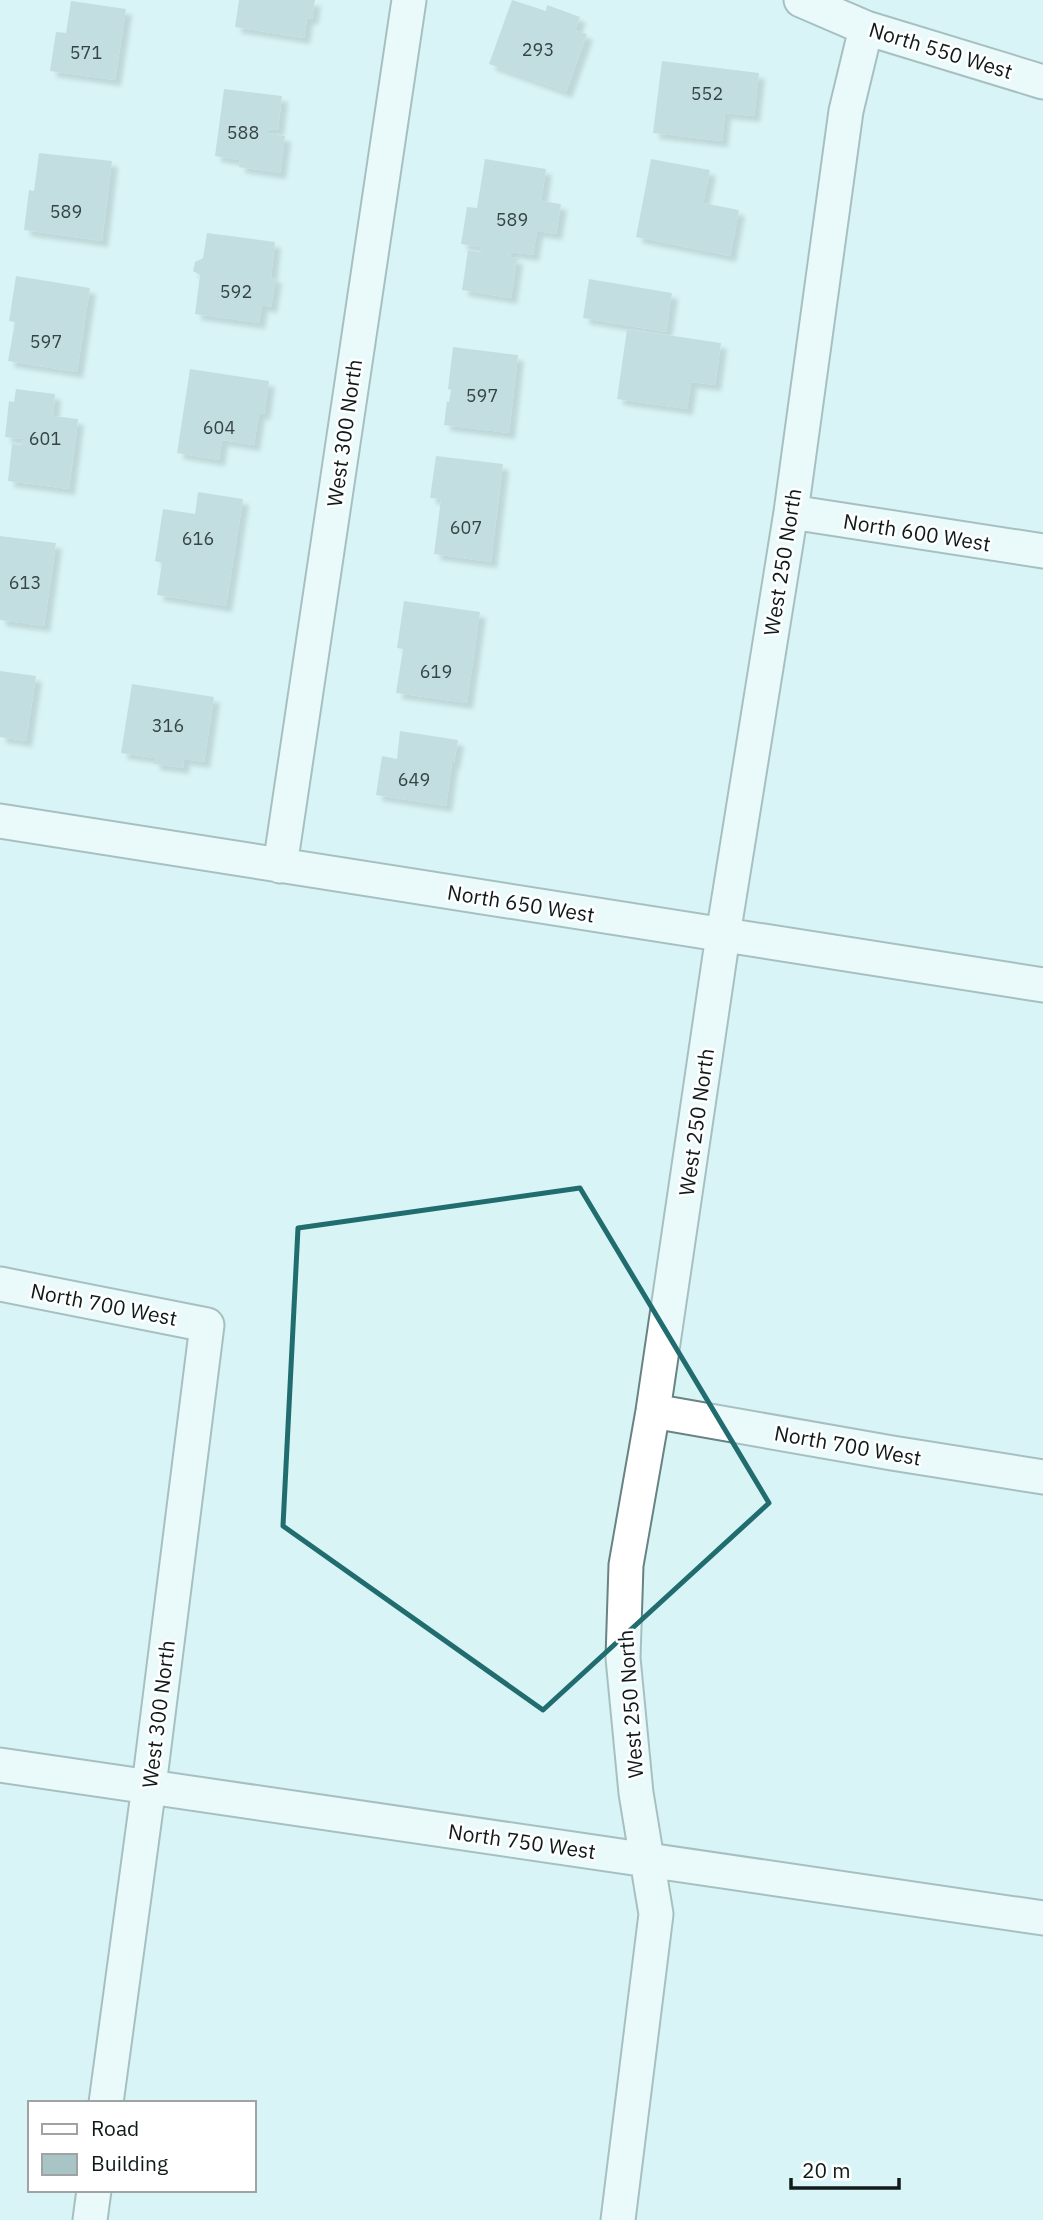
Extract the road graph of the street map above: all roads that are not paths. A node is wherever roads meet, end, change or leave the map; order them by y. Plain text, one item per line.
1 (409, 0) edge
2 (801, 0) edge
3 (866, 28) junction
4 (1043, 82) edge
5 (791, 512) junction
6 (1043, 551) edge
7 (0, 821) edge
8 (280, 866) junction
9 (723, 935) junction
10 (1043, 985) edge
11 (0, 1284) edge
12 (207, 1325) joint
13 (653, 1411) junction
14 (1043, 1477) edge
15 (0, 1765) edge
16 (149, 1786) junction
17 (646, 1860) junction
18 (1043, 1918) edge
19 (106, 2101) edge
20 (94, 2192) edge
21 (90, 2220) edge
22 (618, 2220) edge

1 - 8 street, West 300 North
2 - 3 street, North 550 West
3 - 4 street, North 550 West
3 - 5 street, West 250 North
5 - 6 street, North 600 West
5 - 9 street, West 250 North
7 - 8 street, North 650 West
8 - 9 street, North 650 West
9 - 10 street, North 650 West
9 - 13 street, West 250 North
11 - 12 street, North 700 West
12 - 16 street, West 300 North
13 - 14 street, North 700 West
13 - 17 street, West 250 North
15 - 16 street, North 750 West
16 - 17 street, North 750 West
16 - 19 street, West 300 North
17 - 18 street, North 750 West
17 - 22 street, West 250 North
20 - 21 street

